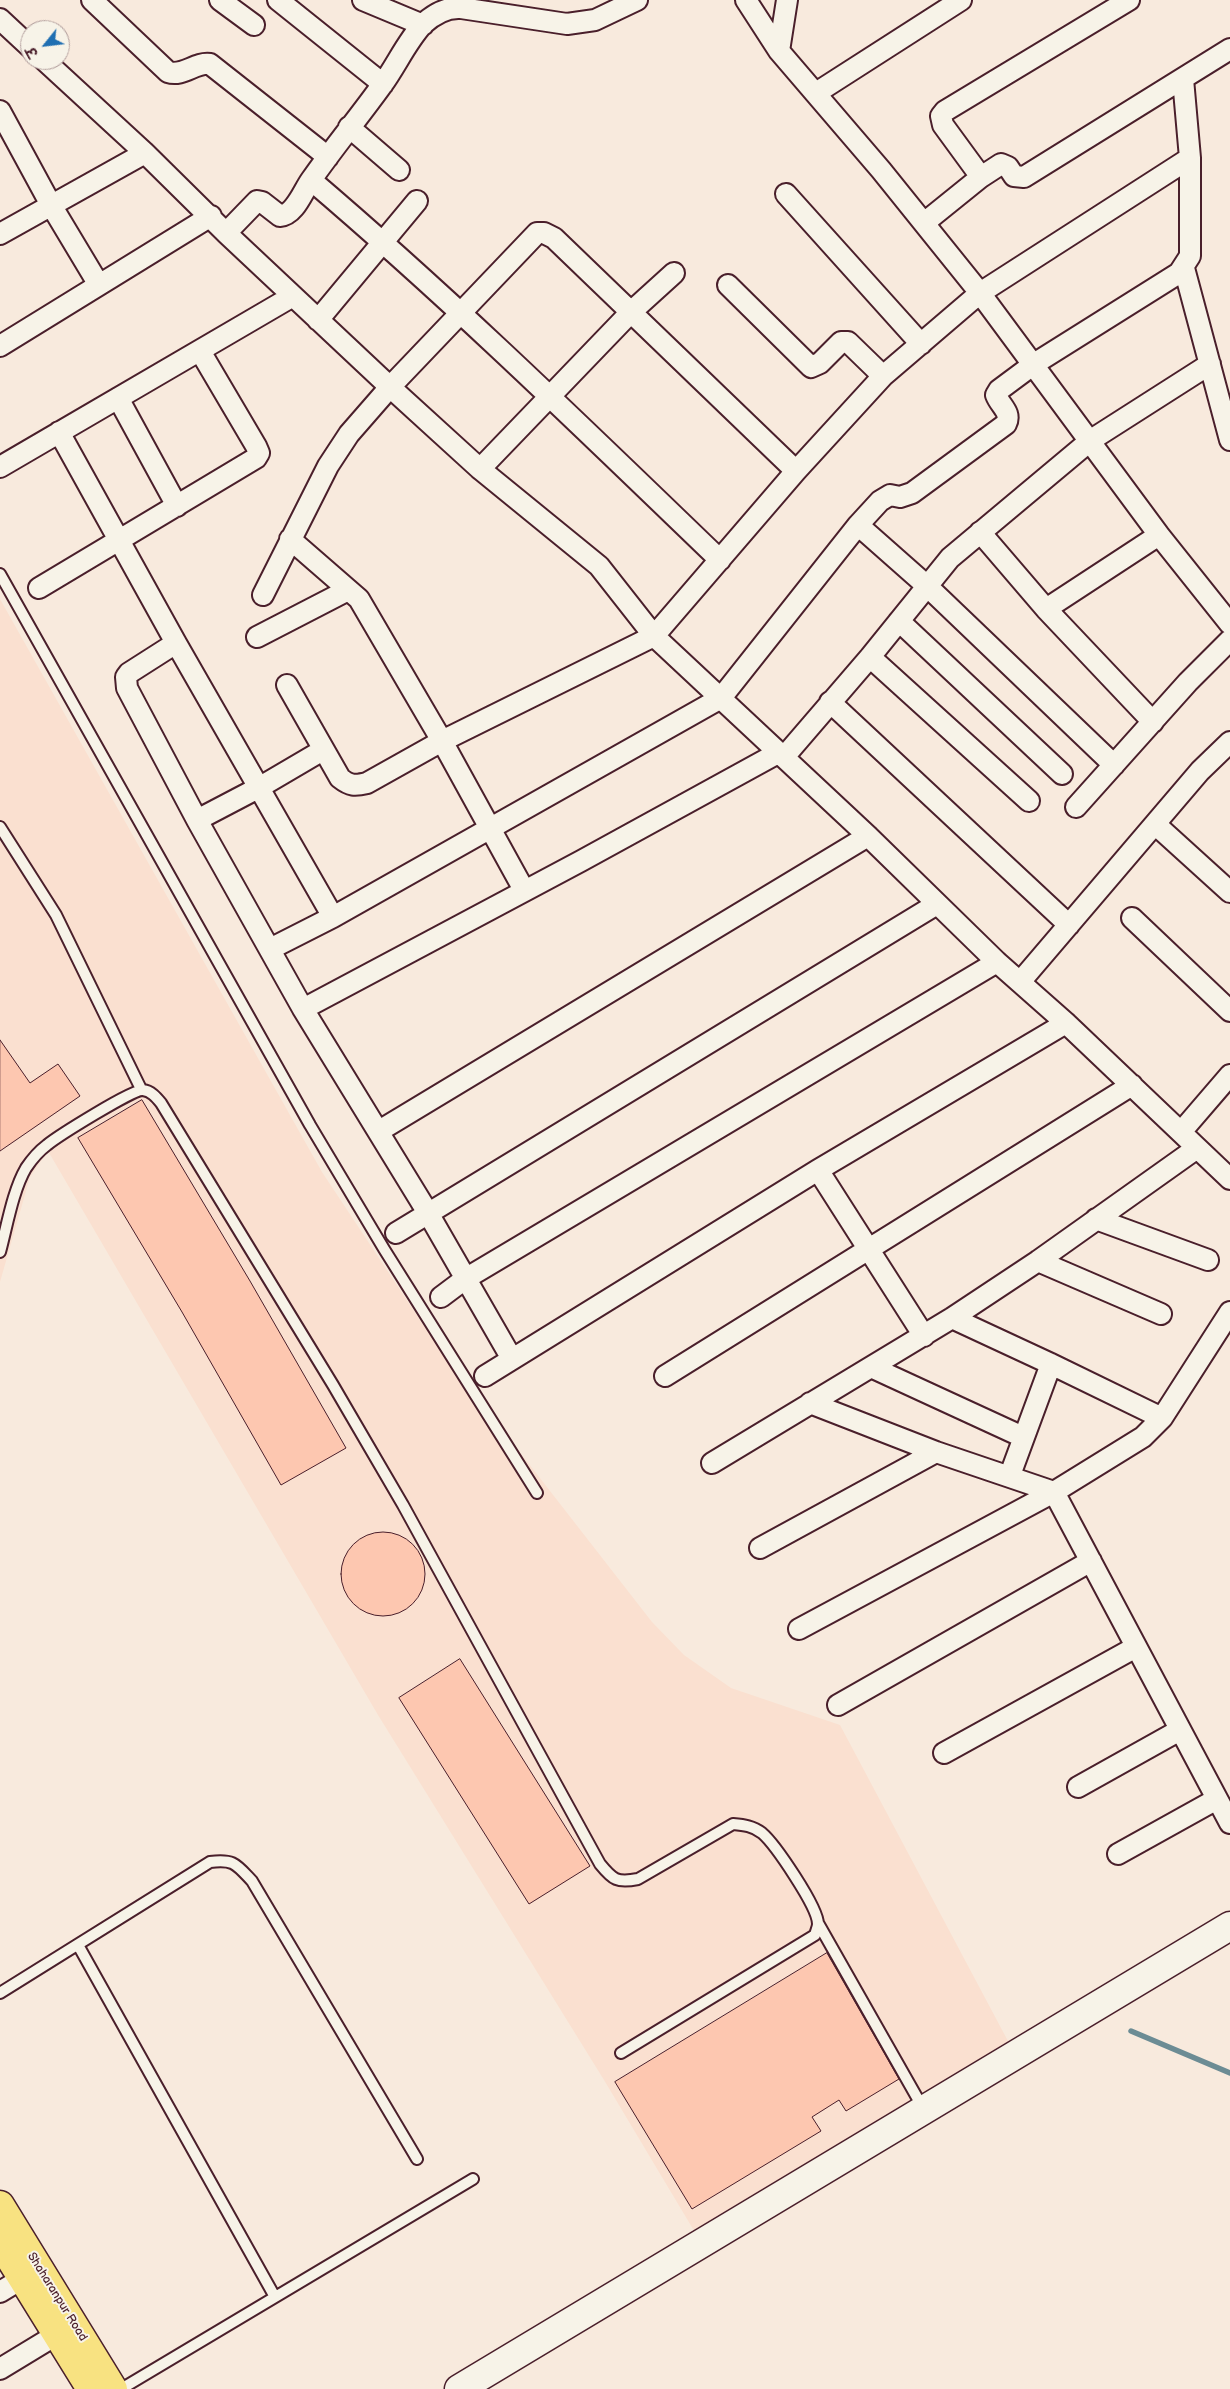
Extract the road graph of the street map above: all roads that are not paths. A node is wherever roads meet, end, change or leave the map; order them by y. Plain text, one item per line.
1 (220, 0) edge
2 (278, 0) edge
3 (364, 0) edge
4 (637, 0) edge
5 (746, 0) edge
6 (787, 0) edge
7 (962, 0) edge
8 (1129, 0) edge
9 (95, 1) edge
10 (0, 19) edge
11 (254, 25) dead end
12 (423, 25) junction
13 (20, 38) edge
14 (779, 50) junction
15 (1230, 50) edge
16 (55, 70) edge
17 (1183, 79) junction
18 (383, 84) junction
19 (816, 94) junction
20 (0, 111) edge
21 (349, 126) junction
22 (145, 153) junction
23 (328, 157) junction
24 (1190, 158) junction
25 (399, 170) dead end
26 (981, 177) junction
27 (311, 180) junction
28 (786, 194) dead end
29 (417, 201) dead end
30 (51, 205) junction
31 (211, 216) junction
32 (924, 223) junction
33 (226, 233) junction
34 (0, 234) edge
35 (384, 243) junction
36 (1184, 268) junction
37 (674, 273) dead end
38 (99, 285) junction
39 (728, 285) dead end
40 (980, 293) junction
41 (293, 296) junction
42 (631, 312) junction
43 (460, 313) junction
44 (318, 320) junction
45 (921, 344) junction
46 (0, 346) edge
47 (200, 351) junction
48 (1034, 364) junction
49 (1210, 364) junction
50 (883, 376) junction
51 (390, 387) junction
52 (550, 396) junction
53 (118, 398) junction
54 (59, 432) junction
55 (1091, 440) junction
56 (1230, 440) edge
57 (0, 467) edge
58 (480, 469) junction
59 (796, 471) junction
60 (177, 506) junction
61 (858, 525) junction
62 (980, 532) junction
63 (1159, 535) junction
64 (290, 539) junction
65 (119, 541) junction
66 (720, 560) junction
67 (0, 574) edge
68 (927, 586) junction
69 (39, 588) dead end
70 (348, 590) junction
71 (263, 595) dead end
72 (1046, 609) junction
73 (899, 622) junction
74 (1230, 624) edge
75 (654, 636) junction
76 (257, 637) dead end
77 (1230, 640) edge
78 (176, 643) junction
79 (870, 658) junction
80 (288, 685) dead end
81 (721, 698) junction
82 (830, 702) junction
83 (1153, 722) junction
84 (442, 741) junction
85 (1230, 742) edge
86 (323, 750) junction
87 (781, 755) junction
88 (1114, 765) junction
89 (1062, 774) dead end
90 (260, 787) junction
91 (1029, 801) dead end
92 (1076, 807) dead end
93 (197, 820) junction
94 (1155, 824) junction
95 (0, 827) edge
96 (490, 829) junction
97 (868, 836) junction
98 (524, 890) junction
99 (1230, 892) edge
100 (937, 904) junction
101 (333, 917) junction
102 (1132, 918) dead end
103 (1069, 925) junction
104 (270, 949) junction
105 (997, 962) junction
106 (1020, 982) junction
107 (303, 1009) junction
108 (1230, 1011) edge
109 (1066, 1023) junction
110 (1230, 1076) edge
111 (1132, 1085) junction
112 (141, 1089) junction
113 (379, 1131) junction
114 (1181, 1132) junction
115 (1197, 1148) junction
116 (818, 1170) junction
117 (1230, 1179) edge
118 (428, 1213) junction
119 (1096, 1219) junction
120 (396, 1233) dead end
121 (868, 1248) junction
122 (0, 1252) edge
123 (1208, 1260) dead end
124 (1038, 1261) junction
125 (465, 1279) junction
126 (441, 1297) dead end
127 (1230, 1312) edge
128 (1161, 1314) dead end
129 (952, 1318) junction
130 (924, 1336) junction
131 (512, 1359) junction
132 (1051, 1364) junction
133 (871, 1367) junction
134 (485, 1376) dead end
135 (665, 1376) dead end
136 (810, 1403) junction
137 (1162, 1418) junction
138 (1023, 1437) junction
139 (936, 1452) junction
140 (712, 1464) dead end
141 (1010, 1475) junction
142 (1054, 1492) junction
143 (537, 1493) dead end
144 (760, 1548) dead end
145 (1091, 1562) junction
146 (800, 1629) dead end
147 (1136, 1647) junction
148 (838, 1705) dead end
149 (1180, 1730) junction
150 (944, 1752) dead end
151 (1078, 1786) dead end
152 (1218, 1799) junction
153 (1230, 1824) edge
154 (1118, 1854) dead end
155 (818, 1922) junction
156 (1230, 1926) edge
157 (78, 1945) junction
158 (1, 1990) edge
159 (621, 2053) dead end
160 (924, 2109) junction
161 (417, 2159) dead end
162 (473, 2179) dead end
163 (0, 2205) edge
164 (0, 2242) edge
165 (11, 2285) edge
166 (275, 2297) junction
167 (56, 2335) junction
168 (0, 2368) edge
169 (91, 2389) edge
170 (113, 2389) edge
171 (121, 2389) edge
172 (459, 2389) edge

1 - 11 street
2 - 18 street
3 - 12 street
4 - 12 street
5 - 14 street
6 - 14 street
7 - 19 street
8 - 26 street
9 - 23 street
10 - 13 street
12 - 18 street
14 - 19 street
15 - 17 street
16 - 22 street
17 - 24 street
17 - 26 street
18 - 21 street
19 - 32 street
20 - 30 street
21 - 23 street
21 - 25 street
22 - 30 street
22 - 31 street
23 - 27 street
24 - 36 street
24 - 40 street
26 - 32 street
27 - 33 street
27 - 35 street
28 - 45 street
29 - 35 street
30 - 34 street
30 - 38 street
31 - 33 street
31 - 38 street
32 - 40 street
33 - 41 street
35 - 43 street
35 - 44 street
36 - 48 street
36 - 49 street
37 - 42 street
38 - 46 street
39 - 50 street
40 - 45 street
40 - 48 street
41 - 44 street
41 - 47 street
42 - 43 street
42 - 52 street
42 - 59 street
43 - 51 street
43 - 52 street
44 - 51 street
45 - 50 street
47 - 53 street
47 - 60 street
48 - 55 street
48 - 61 street
49 - 55 street
49 - 56 street
50 - 59 street
51 - 58 street
51 - 64 street
52 - 58 street
52 - 66 street
53 - 54 street
53 - 60 street
54 - 57 street
54 - 65 street
55 - 62 street
55 - 63 street
58 - 75 street
59 - 66 street
60 - 65 street
61 - 68 street
61 - 81 street
62 - 68 street
62 - 72 street
63 - 72 street
63 - 74 street
64 - 70 street
64 - 71 street
65 - 69 street
65 - 78 street
66 - 75 street
67 - 143 lane
68 - 73 street
68 - 88 street
70 - 76 street
70 - 84 street
72 - 83 street
73 - 79 street
73 - 89 street
75 - 81 street
75 - 84 street
77 - 83 street
78 - 90 street
78 - 93 street
79 - 82 street
79 - 91 street
80 - 86 street
81 - 87 street
81 - 96 street
82 - 87 street
82 - 103 street
83 - 88 street
84 - 86 street
84 - 96 street
85 - 94 street
86 - 90 street
87 - 97 street
87 - 98 street
88 - 92 street
90 - 93 street
90 - 101 street
93 - 104 street
94 - 99 street
94 - 103 street
95 - 112 lane
96 - 98 street
96 - 101 street
97 - 100 street
97 - 113 street
98 - 107 street
100 - 105 street
100 - 118 street
101 - 104 street
102 - 108 street
103 - 106 street
104 - 107 street
105 - 106 street
105 - 125 street
106 - 109 street
107 - 113 street
109 - 111 street
109 - 116 street
110 - 114 street
111 - 114 street
111 - 121 street
112 - 122 lane
112 - 155 lane
113 - 118 street
114 - 115 street
115 - 117 street
115 - 119 street
116 - 121 street
116 - 131 street
118 - 120 street
118 - 125 street
119 - 123 street
119 - 124 street
121 - 130 street
121 - 135 street
124 - 128 street
124 - 129 street
125 - 126 street
125 - 131 street
127 - 137 street
129 - 130 street
129 - 132 street
130 - 133 street
131 - 134 street
132 - 137 street
132 - 138 street
133 - 136 street
133 - 138 street
136 - 139 street
136 - 140 street
137 - 142 street
138 - 141 street
139 - 141 street
139 - 144 street
141 - 142 street
142 - 145 street
142 - 146 street
145 - 147 street
145 - 148 street
147 - 149 street
147 - 150 street
149 - 151 street
149 - 152 street
152 - 153 street
152 - 154 street
155 - 159 lane
155 - 160 lane
156 - 160 street
157 - 158 lane
157 - 161 lane
157 - 166 lane
160 - 172 street
162 - 166 lane
163 - 170 main road, Shaharanpur Road
164 - 165 main road, Shaharanpur Road
165 - 167 main road, Shaharanpur Road
166 - 171 lane
167 - 168 street
167 - 169 main road, Shaharanpur Road

